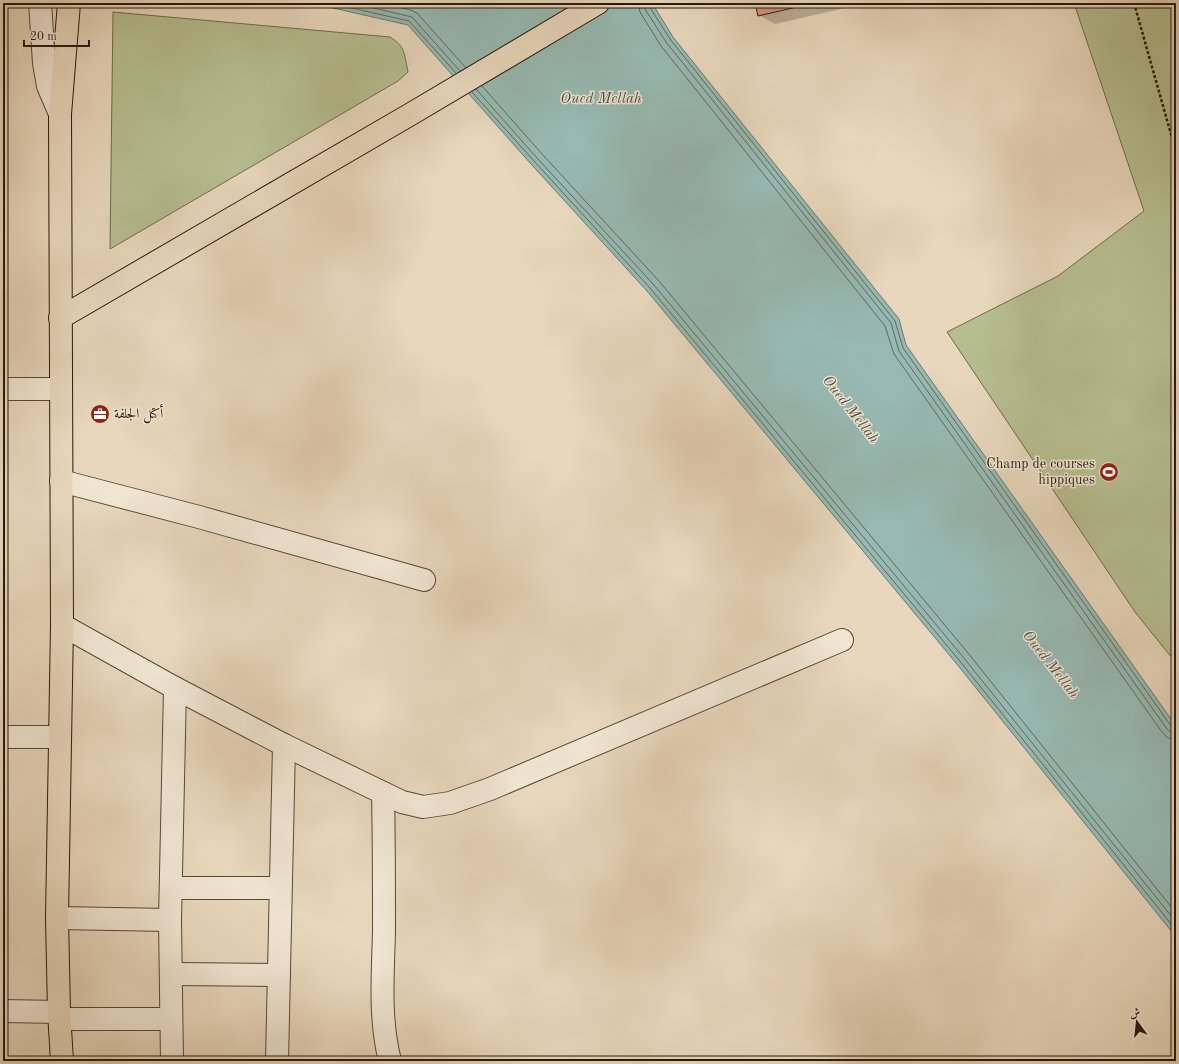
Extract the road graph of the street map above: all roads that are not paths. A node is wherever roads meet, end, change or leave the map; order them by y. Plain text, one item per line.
1 (40, 3) edge
2 (69, 3) edge
3 (598, 3) edge
4 (60, 114) junction
5 (60, 318) junction
6 (3, 388) edge
7 (61, 389) junction
8 (61, 481) junction
9 (424, 580) dead end
10 (62, 625) junction
11 (842, 640) dead end
12 (175, 688) junction
13 (3, 737) edge
14 (59, 737) junction
15 (284, 745) junction
16 (384, 794) junction
17 (171, 888) junction
18 (280, 888) junction
19 (58, 918) junction
20 (170, 920) junction
21 (171, 974) junction
22 (278, 975) junction
23 (3, 1011) edge
24 (59, 1015) junction
25 (171, 1019) junction
26 (62, 1061) edge
27 (172, 1061) edge
28 (277, 1061) edge
29 (390, 1061) edge

1 - 4 street
2 - 4 main road
3 - 5 main road
4 - 5 main road
5 - 7 main road
6 - 7 street
7 - 8 main road
8 - 9 street
8 - 10 main road
10 - 12 street
10 - 14 main road
11 - 16 street
12 - 15 street
12 - 17 street
13 - 14 street
14 - 19 main road
15 - 16 street
15 - 18 street
16 - 29 street
17 - 18 street
17 - 20 street
18 - 22 street
19 - 20 street
19 - 24 main road
20 - 21 street
21 - 22 street
21 - 25 street
22 - 28 street
23 - 24 street
24 - 25 street
24 - 26 main road
25 - 27 street

